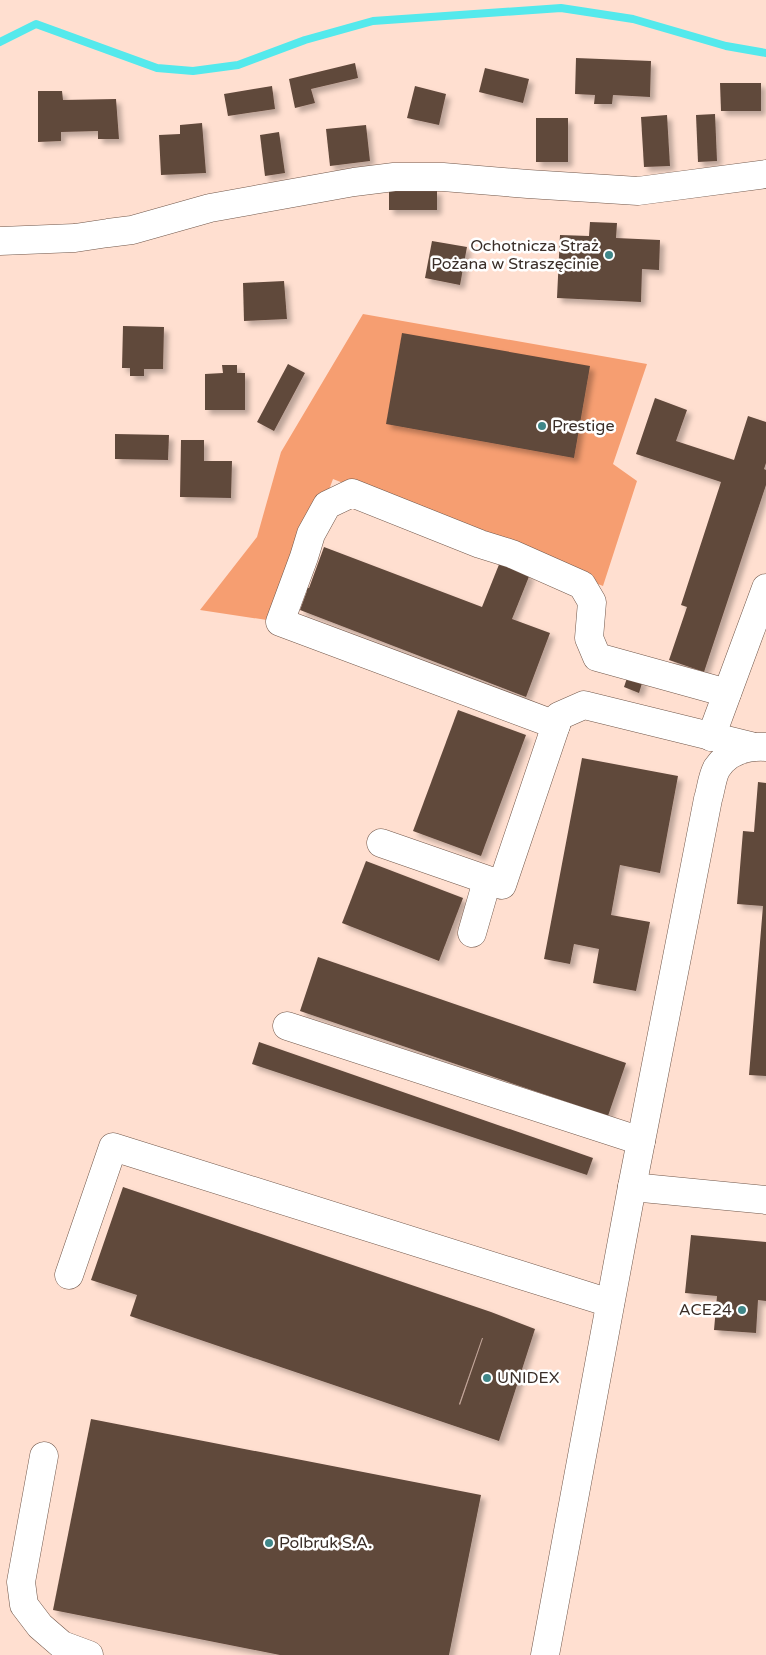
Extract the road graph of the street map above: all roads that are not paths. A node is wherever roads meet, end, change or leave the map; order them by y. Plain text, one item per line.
1 (766, 174) edge
2 (0, 241) edge
3 (766, 588) edge
4 (727, 693) junction
5 (556, 725) junction
6 (711, 737) junction
7 (758, 747) edge
8 (381, 844) dead end
9 (487, 880) junction
10 (472, 933) dead end
11 (287, 1026) dead end
12 (641, 1141) junction
13 (632, 1186) junction
14 (766, 1200) edge
15 (69, 1275) dead end
16 (610, 1303) junction
17 (44, 1456) dead end
18 (88, 1655) edge
19 (545, 1655) edge

1 - 2 street
3 - 4 street
4 - 5 street
4 - 6 street
5 - 6 street
5 - 9 street
6 - 7 street
7 - 12 street
8 - 9 street
9 - 10 street
11 - 12 street
12 - 13 street
13 - 14 street
13 - 16 street
15 - 16 street
16 - 19 street
17 - 18 street

